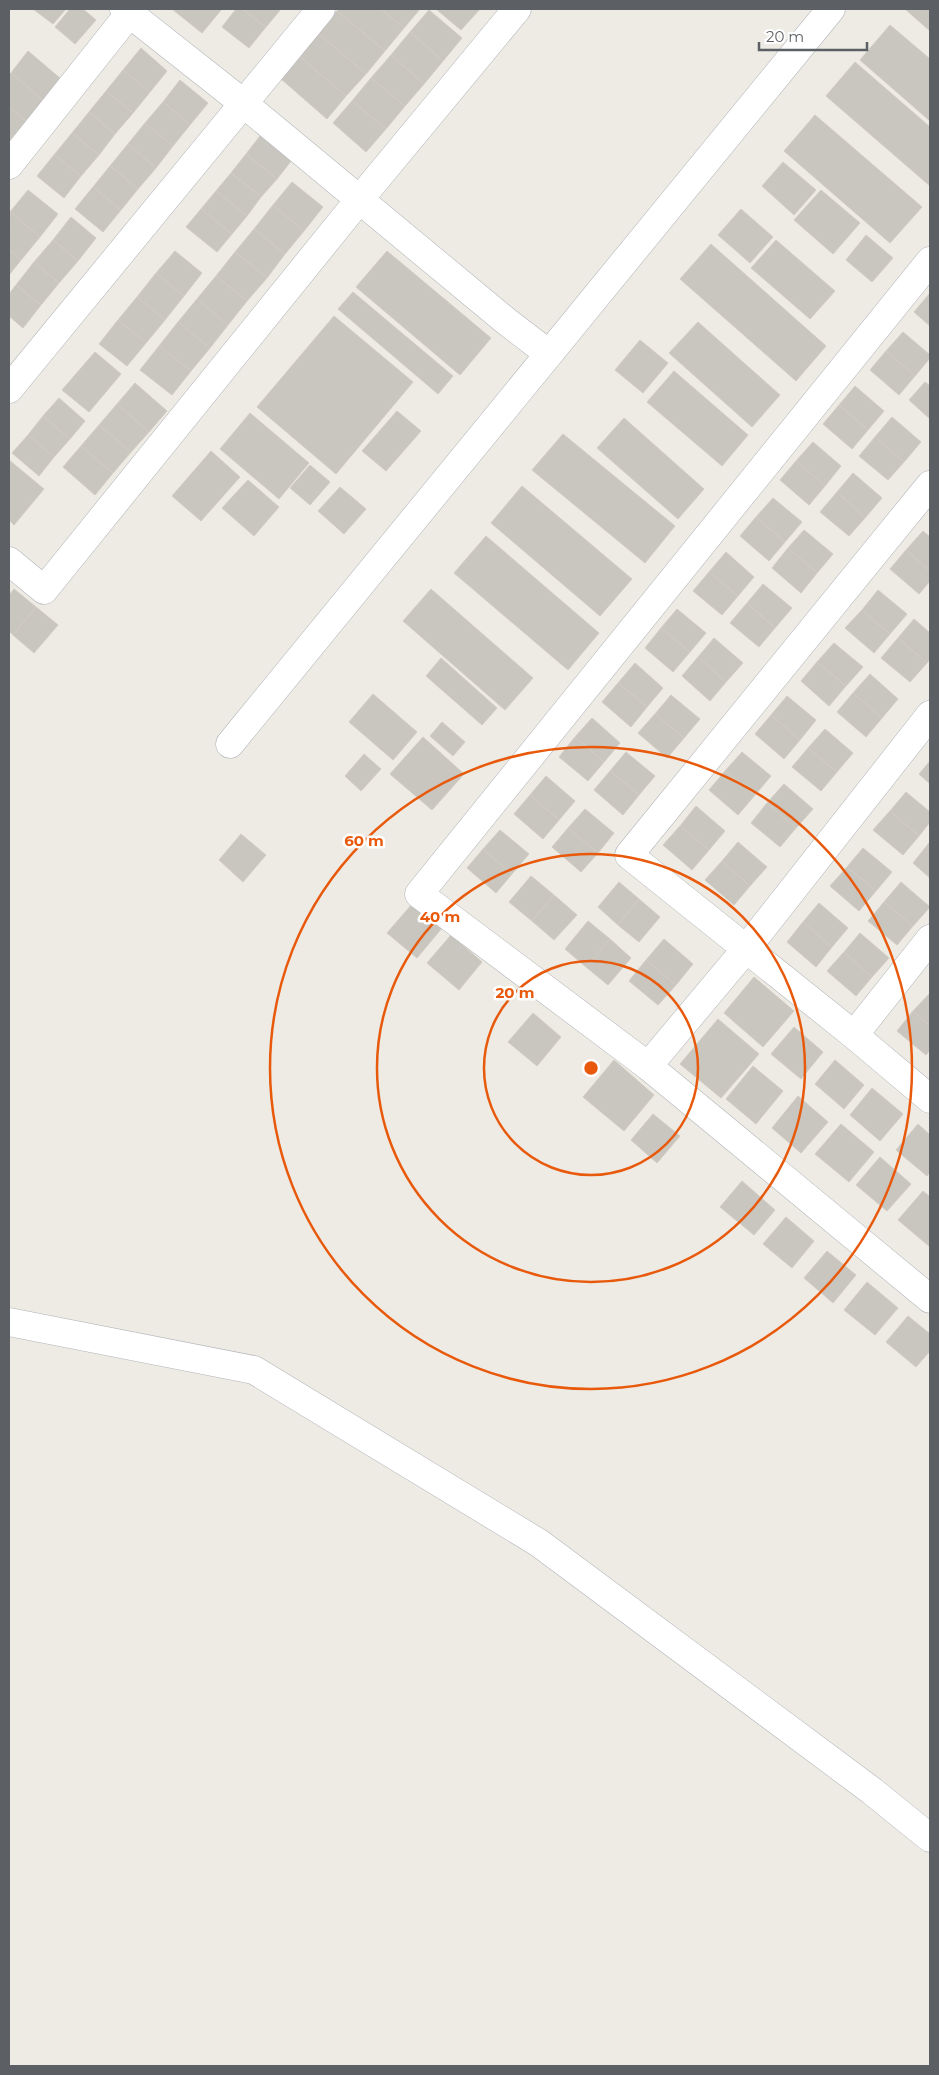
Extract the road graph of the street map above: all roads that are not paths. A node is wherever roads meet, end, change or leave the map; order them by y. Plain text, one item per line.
1 (321, 9) edge
2 (517, 9) edge
3 (831, 9) edge
4 (129, 10) edge
5 (243, 103) junction
6 (9, 165) edge
7 (359, 200) junction
8 (930, 261) edge
9 (549, 354) junction
10 (11, 382) edge
11 (930, 485) edge
12 (9, 561) edge
13 (930, 715) edge
14 (230, 744) dead end
15 (930, 938) edge
16 (746, 949) junction
17 (854, 1035) junction
18 (648, 1066) junction
19 (930, 1099) edge
20 (930, 1299) edge
21 (9, 1322) edge
22 (930, 1838) edge

1 - 5 street
2 - 7 street
3 - 9 street
4 - 5 street
4 - 6 street
5 - 7 street
5 - 10 street
7 - 9 street
7 - 12 street
8 - 18 street
9 - 14 street
11 - 16 street
13 - 16 street
15 - 17 street
16 - 17 street
16 - 18 street
17 - 19 street
18 - 20 street
21 - 22 street

